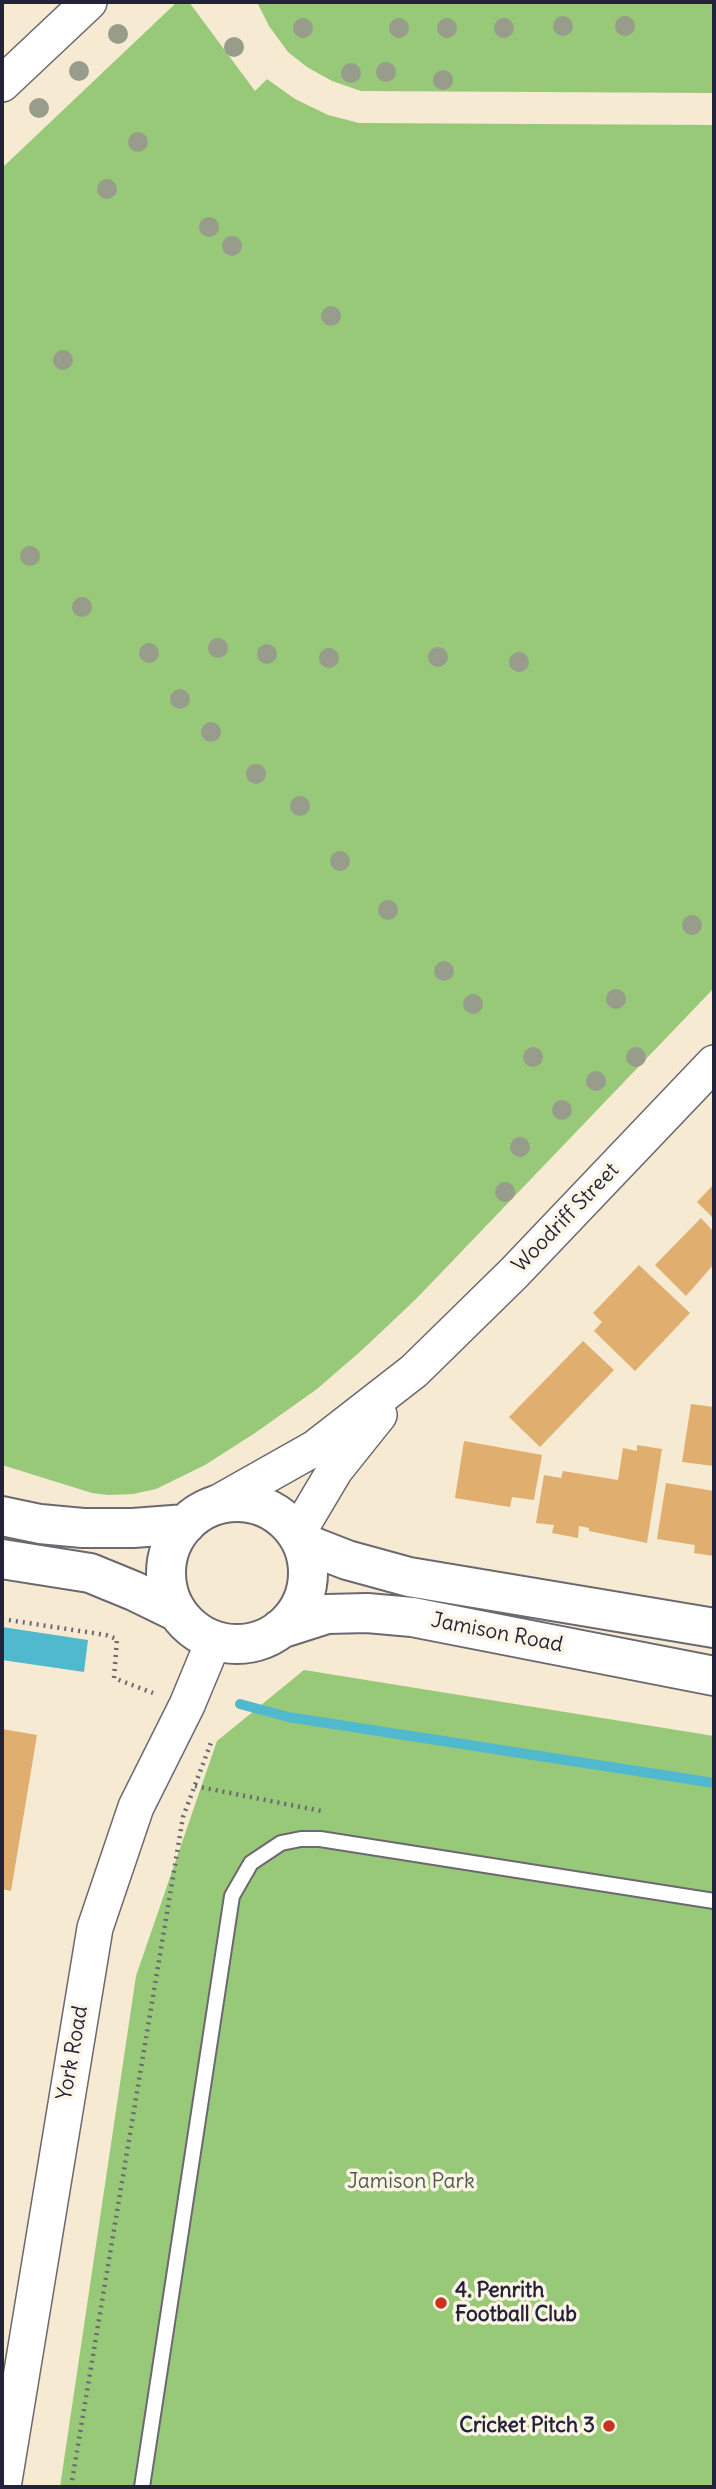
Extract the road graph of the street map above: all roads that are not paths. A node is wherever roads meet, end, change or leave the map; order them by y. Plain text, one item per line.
1 (89, 2) edge
2 (2, 84) edge
3 (714, 1063) edge
4 (414, 1371) junction
5 (200, 1515) junction
6 (2, 1516) edge
7 (299, 1538) junction
8 (2, 1559) edge
9 (177, 1612) junction
10 (714, 1628) edge
11 (280, 1629) junction
12 (214, 1640) junction
13 (714, 1676) edge
14 (714, 1901) edge
15 (3, 2487) edge
16 (142, 2487) edge

1 - 2 street
3 - 4 street, Woodriff Street
4 - 5 street, Woodriff Street
4 - 7 street, Woodriff Street
5 - 6 main road
5 - 7 main road
5 - 9 main road
7 - 10 main road, Jamison Road
7 - 11 main road
8 - 9 main road
9 - 12 main road
11 - 12 main road
11 - 13 main road, Jamison Road
12 - 15 street, York Road
14 - 16 lane

